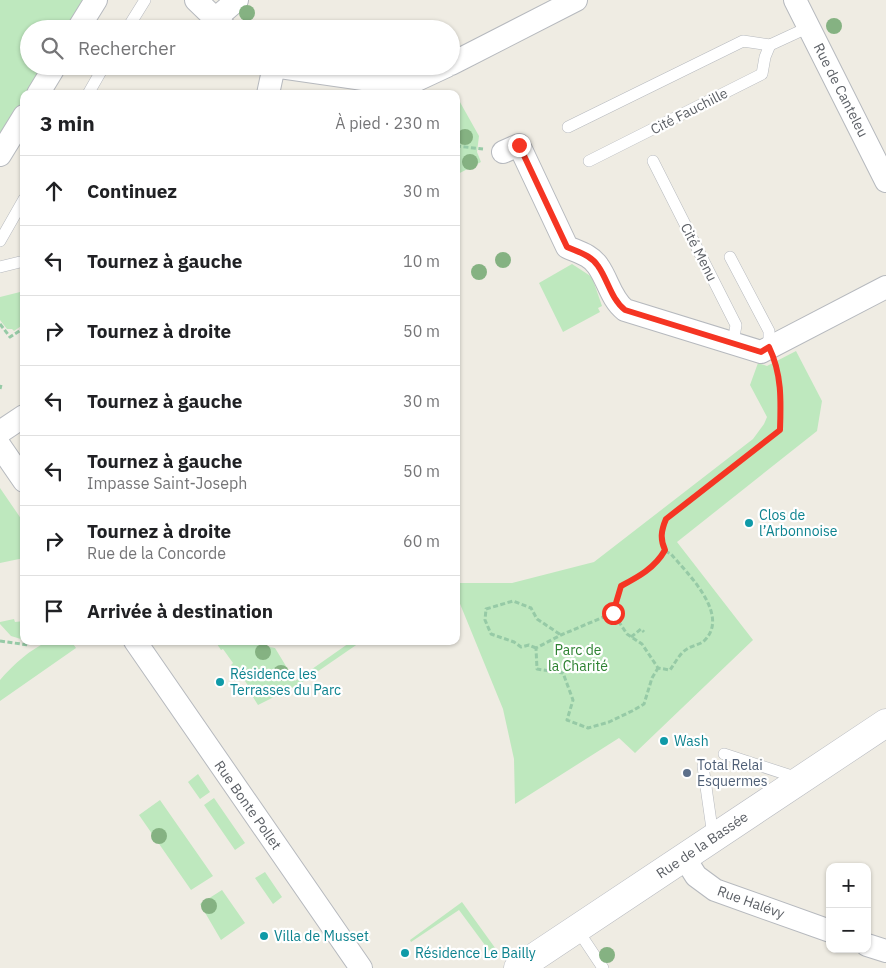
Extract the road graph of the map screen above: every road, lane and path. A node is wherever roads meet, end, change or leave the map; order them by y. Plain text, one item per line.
1 (96, 0) edge
2 (145, 0) edge
3 (196, 0) edge
4 (237, 0) edge
5 (576, 0) edge
6 (795, 0) edge
7 (84, 20) edge
8 (133, 20) edge
9 (216, 20) edge
10 (223, 20) edge
11 (809, 27) junction
12 (770, 45) junction
13 (460, 59) edge
14 (50, 75) edge
15 (99, 75) edge
16 (272, 75) edge
17 (336, 75) edge
18 (427, 75) edge
19 (40, 90) edge
20 (90, 90) edge
21 (269, 90) edge
22 (20, 122) edge
23 (568, 128) dead end
24 (460, 147) edge
25 (503, 152) joint
26 (0, 155) edge
27 (590, 161) dead end
28 (653, 161) dead end
29 (886, 181) edge
30 (20, 206) edge
31 (0, 242) edge
32 (730, 257) dead end
33 (20, 262) edge
34 (0, 267) edge
35 (886, 287) edge
36 (0, 324) edge
37 (20, 331) edge
38 (733, 343) junction
39 (769, 347) junction
40 (20, 419) edge
41 (0, 432) edge
42 (0, 446) edge
43 (20, 475) edge
44 (665, 550) junction
45 (613, 613) junction
46 (644, 632) dead end
47 (561, 635) junction
48 (631, 637) junction
49 (0, 641) edge
50 (20, 644) edge
51 (138, 645) edge
52 (536, 648) junction
53 (658, 668) junction
54 (886, 723) edge
55 (724, 754) dead end
56 (703, 766) dead end
57 (802, 779) junction
58 (714, 837) junction
59 (684, 857) junction
60 (577, 929) junction
61 (826, 930) edge
62 (871, 945) edge
63 (886, 951) edge
64 (360, 968) edge
65 (518, 968) edge
66 (603, 968) edge

1 - 7 street
2 - 8 lane
3 - 9 street
4 - 10 street
5 - 13 street
6 - 11 street, Rue de Canteleu
11 - 12 lane
11 - 29 street, Rue de Canteleu
12 - 23 lane
12 - 27 lane, Cité Fauchille
14 - 19 street
15 - 20 lane
16 - 21 street
17 - 18 street
22 - 26 street
24 - 25 path
25 - 38 street
28 - 38 lane, Cité Menu
30 - 31 lane
32 - 39 lane
33 - 34 lane
35 - 39 street
36 - 37 path
38 - 39 street
39 - 44 path
40 - 41 street
42 - 43 street
44 - 45 path
44 - 53 path
45 - 47 path
45 - 48 path
46 - 48 path
47 - 52 path
47 - 52 path
48 - 53 path
49 - 50 path
51 - 64 street, Rue Bonte Pollet
52 - 53 path
54 - 57 street, Rue de la Bassée
55 - 57 lane
56 - 58 lane
57 - 58 street, Rue de la Bassée
58 - 59 street, Rue de la Bassée
59 - 60 street, Rue de la Bassée
59 - 61 street, Rue Halévy
60 - 65 street, Rue de la Bassée
60 - 66 lane
62 - 63 street

